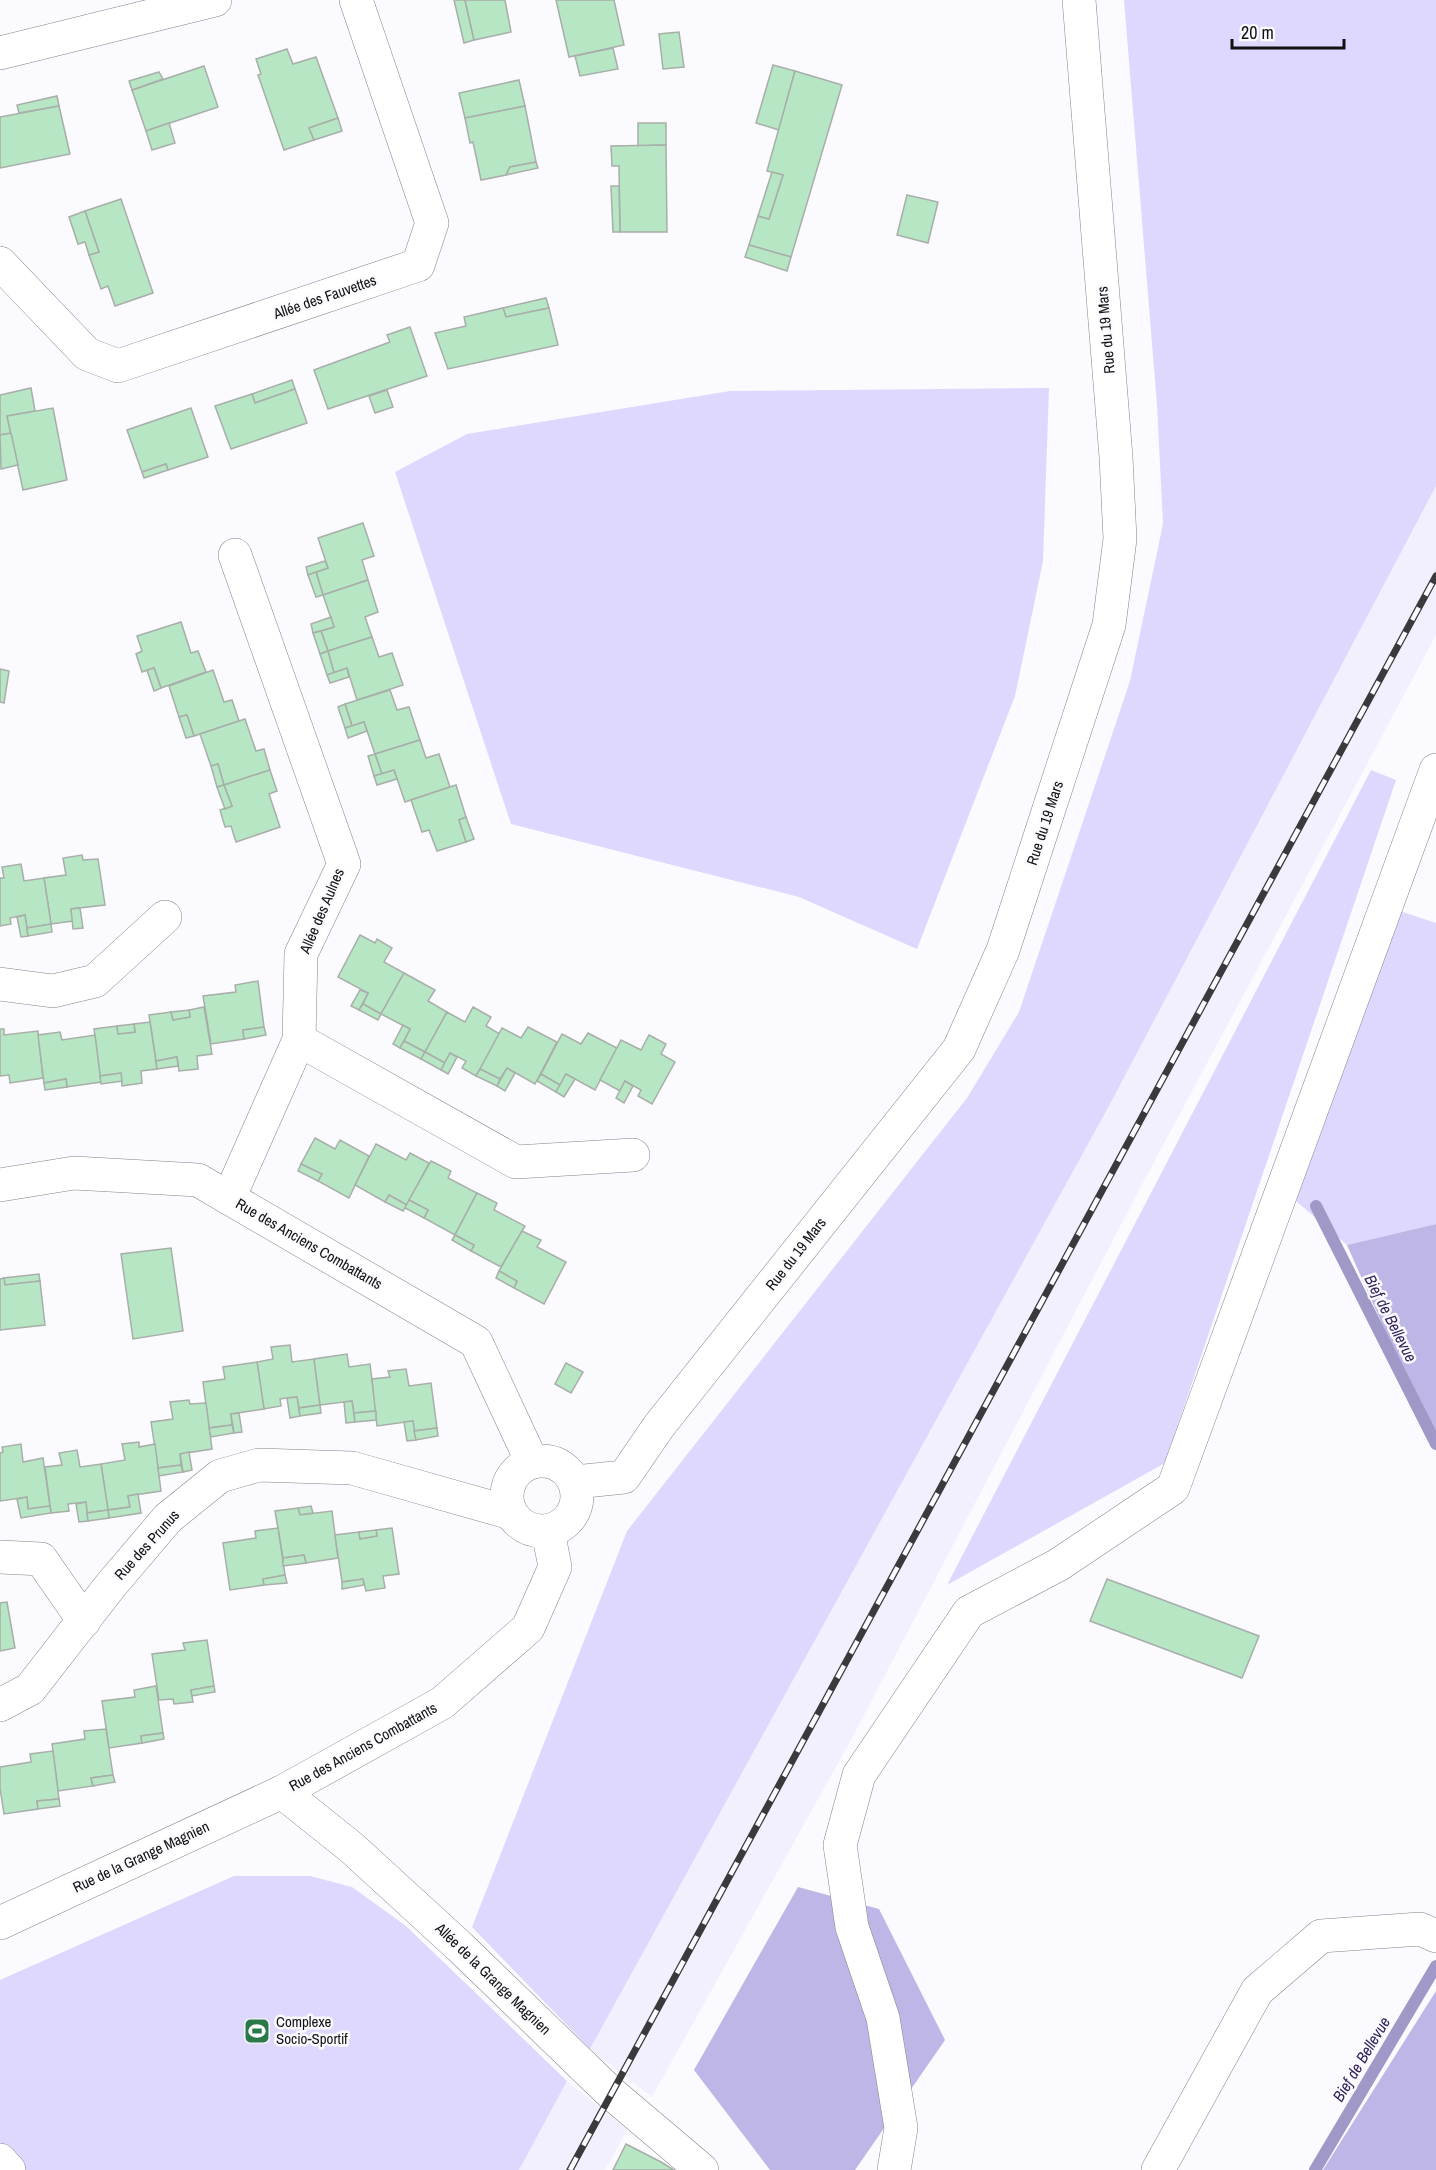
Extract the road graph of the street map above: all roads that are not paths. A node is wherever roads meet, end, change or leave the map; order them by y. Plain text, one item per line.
1 (215, 0) edge
2 (357, 0) edge
3 (1079, 0) edge
4 (0, 53) edge
5 (0, 262) edge
6 (235, 555) dead end
7 (1436, 770) edge
8 (165, 917) dead end
9 (0, 984) edge
10 (299, 1040) junction
11 (633, 1155) dead end
12 (0, 1185) edge
13 (229, 1198) junction
14 (532, 1462) junction
15 (575, 1482) junction
16 (511, 1513) junction
17 (548, 1531) junction
18 (0, 1557) edge
19 (84, 1621) junction
20 (0, 1705) edge
21 (282, 1792) junction
22 (0, 1923) edge
23 (1436, 1936) edge
24 (0, 2160) edge
25 (9, 2170) edge
26 (702, 2170) edge
27 (894, 2170) edge
28 (1158, 2170) edge

1 - 4 street
2 - 5 street, Allée des Fauvettes
3 - 15 street, Rue du 19 Mars
6 - 10 street, Allée des Aulnes
7 - 27 street
8 - 9 street
10 - 11 street
10 - 13 street, Allée des Aulnes
12 - 13 street, Rue des Anciens Combattants
13 - 14 street, Rue des Anciens Combattants
14 - 15 street
14 - 16 street
15 - 17 street
16 - 17 street
16 - 19 street, Rue des Prunus
17 - 21 street, Rue des Anciens Combattants
18 - 19 street
19 - 20 street, Rue des Prunus
21 - 22 street, Rue de la Grange Magnien
21 - 26 street, Allée de la Grange Magnien
23 - 28 street
24 - 25 street

